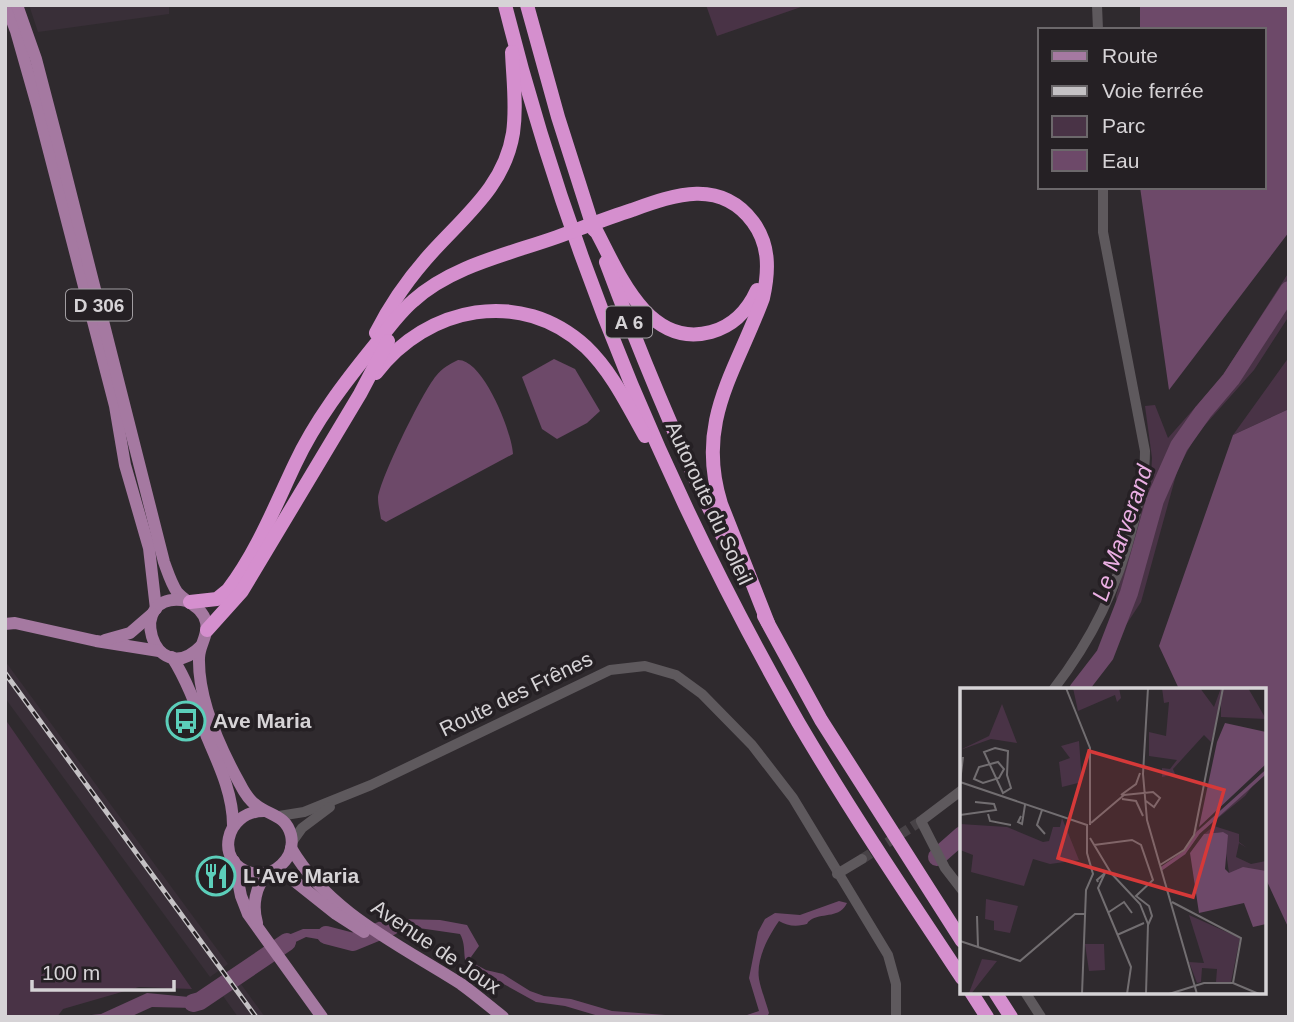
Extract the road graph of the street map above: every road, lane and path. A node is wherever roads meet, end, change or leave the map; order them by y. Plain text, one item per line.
1 (6, 5) edge
2 (17, 5) edge
3 (505, 5) edge
4 (527, 5) edge
5 (1097, 5) edge
6 (510, 23) junction
7 (1098, 28) edge
8 (34, 65) junction
9 (1103, 189) edge
10 (620, 217) junction
11 (591, 221) junction
12 (553, 241) junction
13 (363, 360) junction
14 (360, 394) junction
15 (684, 501) junction
16 (188, 602) junction
17 (155, 611) junction
18 (768, 623) junction
19 (5, 624) edge
20 (206, 630) junction
21 (96, 641) junction
22 (201, 646) junction
23 (159, 651) junction
24 (172, 657) junction
25 (1054, 688) edge
26 (960, 791) edge
27 (341, 799) junction
28 (264, 811) junction
29 (279, 816) junction
30 (233, 825) junction
31 (292, 845) junction
32 (862, 859) tunnel mouth
33 (234, 861) junction
34 (270, 872) junction
35 (837, 874) junction
36 (960, 889) edge
37 (360, 926) junction
38 (262, 935) junction
39 (960, 939) edge
40 (960, 976) edge
41 (972, 994) edge
42 (996, 994) edge
43 (1027, 994) edge
44 (323, 1017) edge
45 (503, 1017) edge
46 (896, 1017) edge
47 (987, 1017) edge
48 (1011, 1017) edge
49 (1041, 1017) edge

1 - 8 main road, D 306
2 - 8 main road, D 306
3 - 6 highway, Autoroute du Soleil / A 6
4 - 11 highway, Autoroute du Soleil / A 6
5 - 7 street
6 - 13 highway
6 - 15 highway, Autoroute du Soleil / A 6
8 - 16 main road, D 306
8 - 17 main road, D 306
9 - 25 street
10 - 11 highway
10 - 12 highway
10 - 18 highway
11 - 18 highway, Autoroute du Soleil / A 6
12 - 13 highway
12 - 14 highway
13 - 16 highway
14 - 15 highway
14 - 20 highway
15 - 40 highway, Autoroute du Soleil / A 6
16 - 17 main road
16 - 20 main road
17 - 21 main road
17 - 23 main road
18 - 39 highway, Autoroute du Soleil / A 6
19 - 21 main road
20 - 22 main road
21 - 23 main road
22 - 24 main road
22 - 28 main road
23 - 24 main road
24 - 30 main road
26 - 36 street
27 - 29 street, Route des Frênes
27 - 31 street, Route des Frênes
27 - 35 street, Route des Frênes
28 - 29 main road
28 - 30 main road
29 - 31 main road
30 - 33 main road
31 - 34 main road
31 - 37 main road, Avenue de Joux
32 - 35 street
33 - 34 main road
33 - 38 main road
34 - 37 main road, Avenue de Joux
34 - 38 main road
35 - 46 street, Route des Frênes
37 - 45 main road, Avenue de Joux
38 - 44 main road
41 - 47 highway
42 - 48 highway
43 - 49 street

